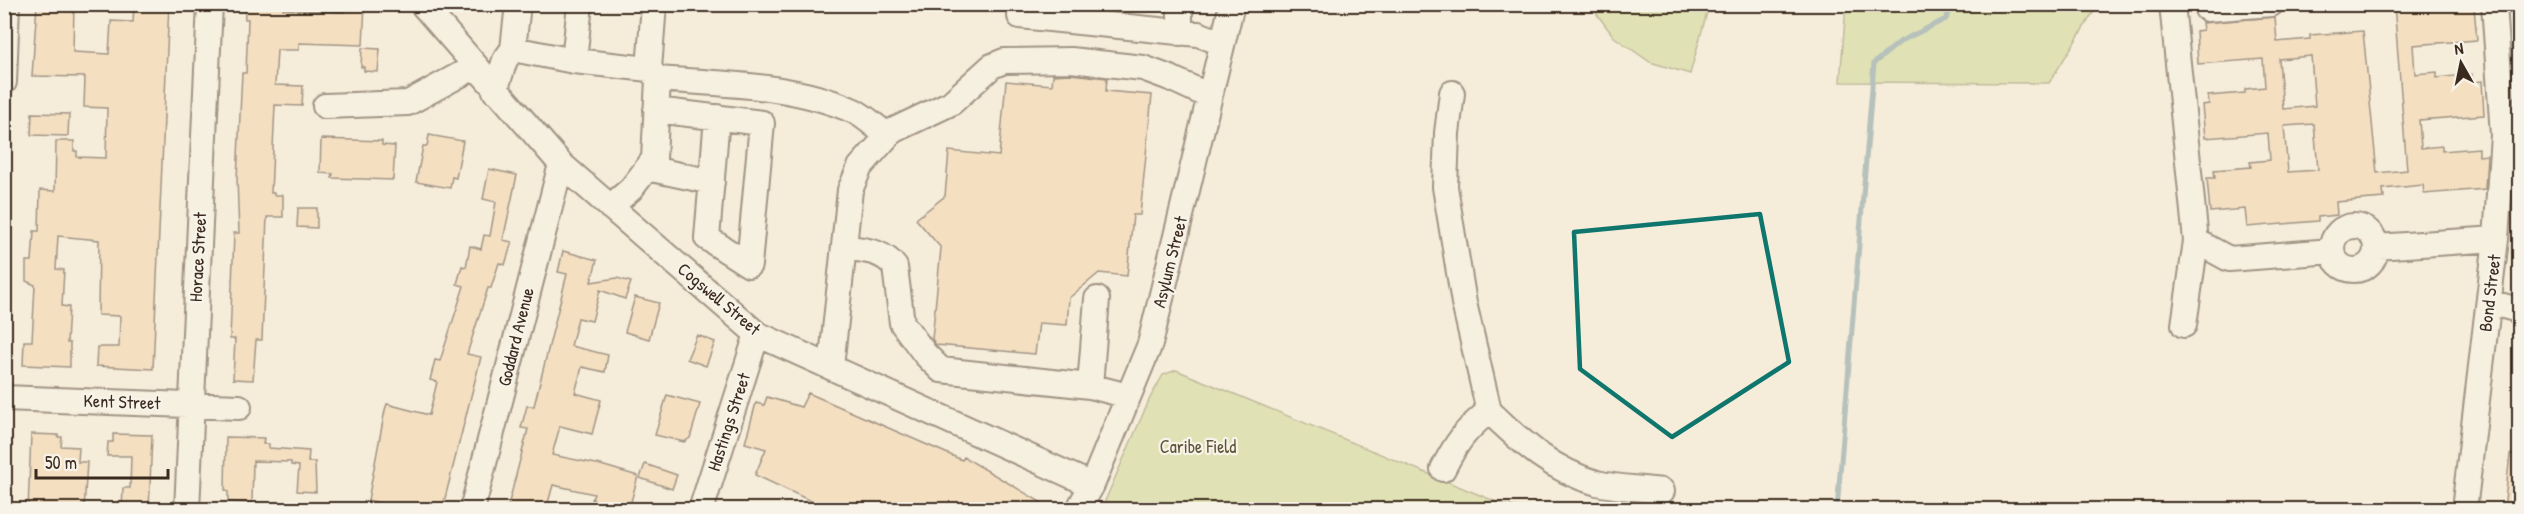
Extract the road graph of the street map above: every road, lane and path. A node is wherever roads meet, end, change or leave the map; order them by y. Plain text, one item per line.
1 (8, 4) edge
2 (210, 4) edge
3 (422, 4) edge
4 (518, 4) edge
5 (580, 4) edge
6 (654, 4) edge
7 (1021, 4) edge
8 (1180, 4) edge
9 (2494, 4) edge
10 (2263, 5) edge
11 (2207, 7) edge
12 (1227, 8) edge
13 (2173, 8) edge
14 (1180, 33) junction
15 (1222, 43) junction
16 (513, 49) junction
17 (574, 61) junction
18 (476, 66) junction
19 (653, 74) junction
20 (4, 82) edge
21 (495, 91) junction
22 (1452, 93) dead end
23 (1209, 96) junction
24 (325, 106) dead end
25 (656, 110) junction
26 (717, 117) junction
27 (888, 136) junction
28 (561, 165) junction
29 (647, 168) junction
30 (712, 182) junction
31 (610, 207) junction
32 (2496, 239) junction
33 (2196, 242) junction
34 (844, 247) junction
35 (1097, 299) dead end
36 (2489, 302) junction
37 (2520, 314) edge
38 (2184, 325) dead end
39 (758, 334) junction
40 (831, 367) junction
41 (1090, 386) junction
42 (1128, 396) junction
43 (4, 398) edge
44 (192, 404) junction
45 (239, 407) dead end
46 (1489, 411) junction
47 (1443, 470) dead end
48 (1092, 485) junction
49 (1662, 491) dead end
50 (187, 510) edge
51 (472, 510) edge
52 (700, 510) edge
53 (1078, 510) edge
54 (2464, 510) edge

1 - 20 street
2 - 44 street, Horace Street
3 - 18 street, Cogswell Street
4 - 16 street
5 - 17 street
6 - 19 street
7 - 14 street
8 - 14 street
9 - 32 street, Bond Street
10 - 11 street
11 - 13 street
12 - 15 street, Asylum Street
13 - 33 street
14 - 15 street
15 - 23 street, Asylum Street
16 - 17 street
16 - 21 street
17 - 19 street
18 - 21 street, Cogswell Street
18 - 24 street
19 - 25 street
19 - 27 street
21 - 28 street, Cogswell Street
22 - 46 street
23 - 27 street
23 - 42 street, Asylum Street
25 - 26 street
25 - 29 street
26 - 30 street
26 - 30 street
27 - 34 street
28 - 31 street, Cogswell Street
28 - 51 street, Goddard Avenue
29 - 30 street
29 - 31 street
31 - 39 street, Cogswell Street
32 - 33 street
32 - 36 street, Bond Street
33 - 38 street
34 - 40 street
34 - 41 street
35 - 41 street
36 - 37 street
36 - 54 street, Bond Street
39 - 40 street, Cogswell Street
39 - 52 street, Hastings Street
40 - 48 street, Cogswell Street
41 - 42 street
42 - 48 street, Asylum Street
43 - 44 street, Kent Street
44 - 45 street, Kent Street
44 - 50 street, Horace Street
46 - 47 street
46 - 49 street
48 - 53 street, Asylum Street

